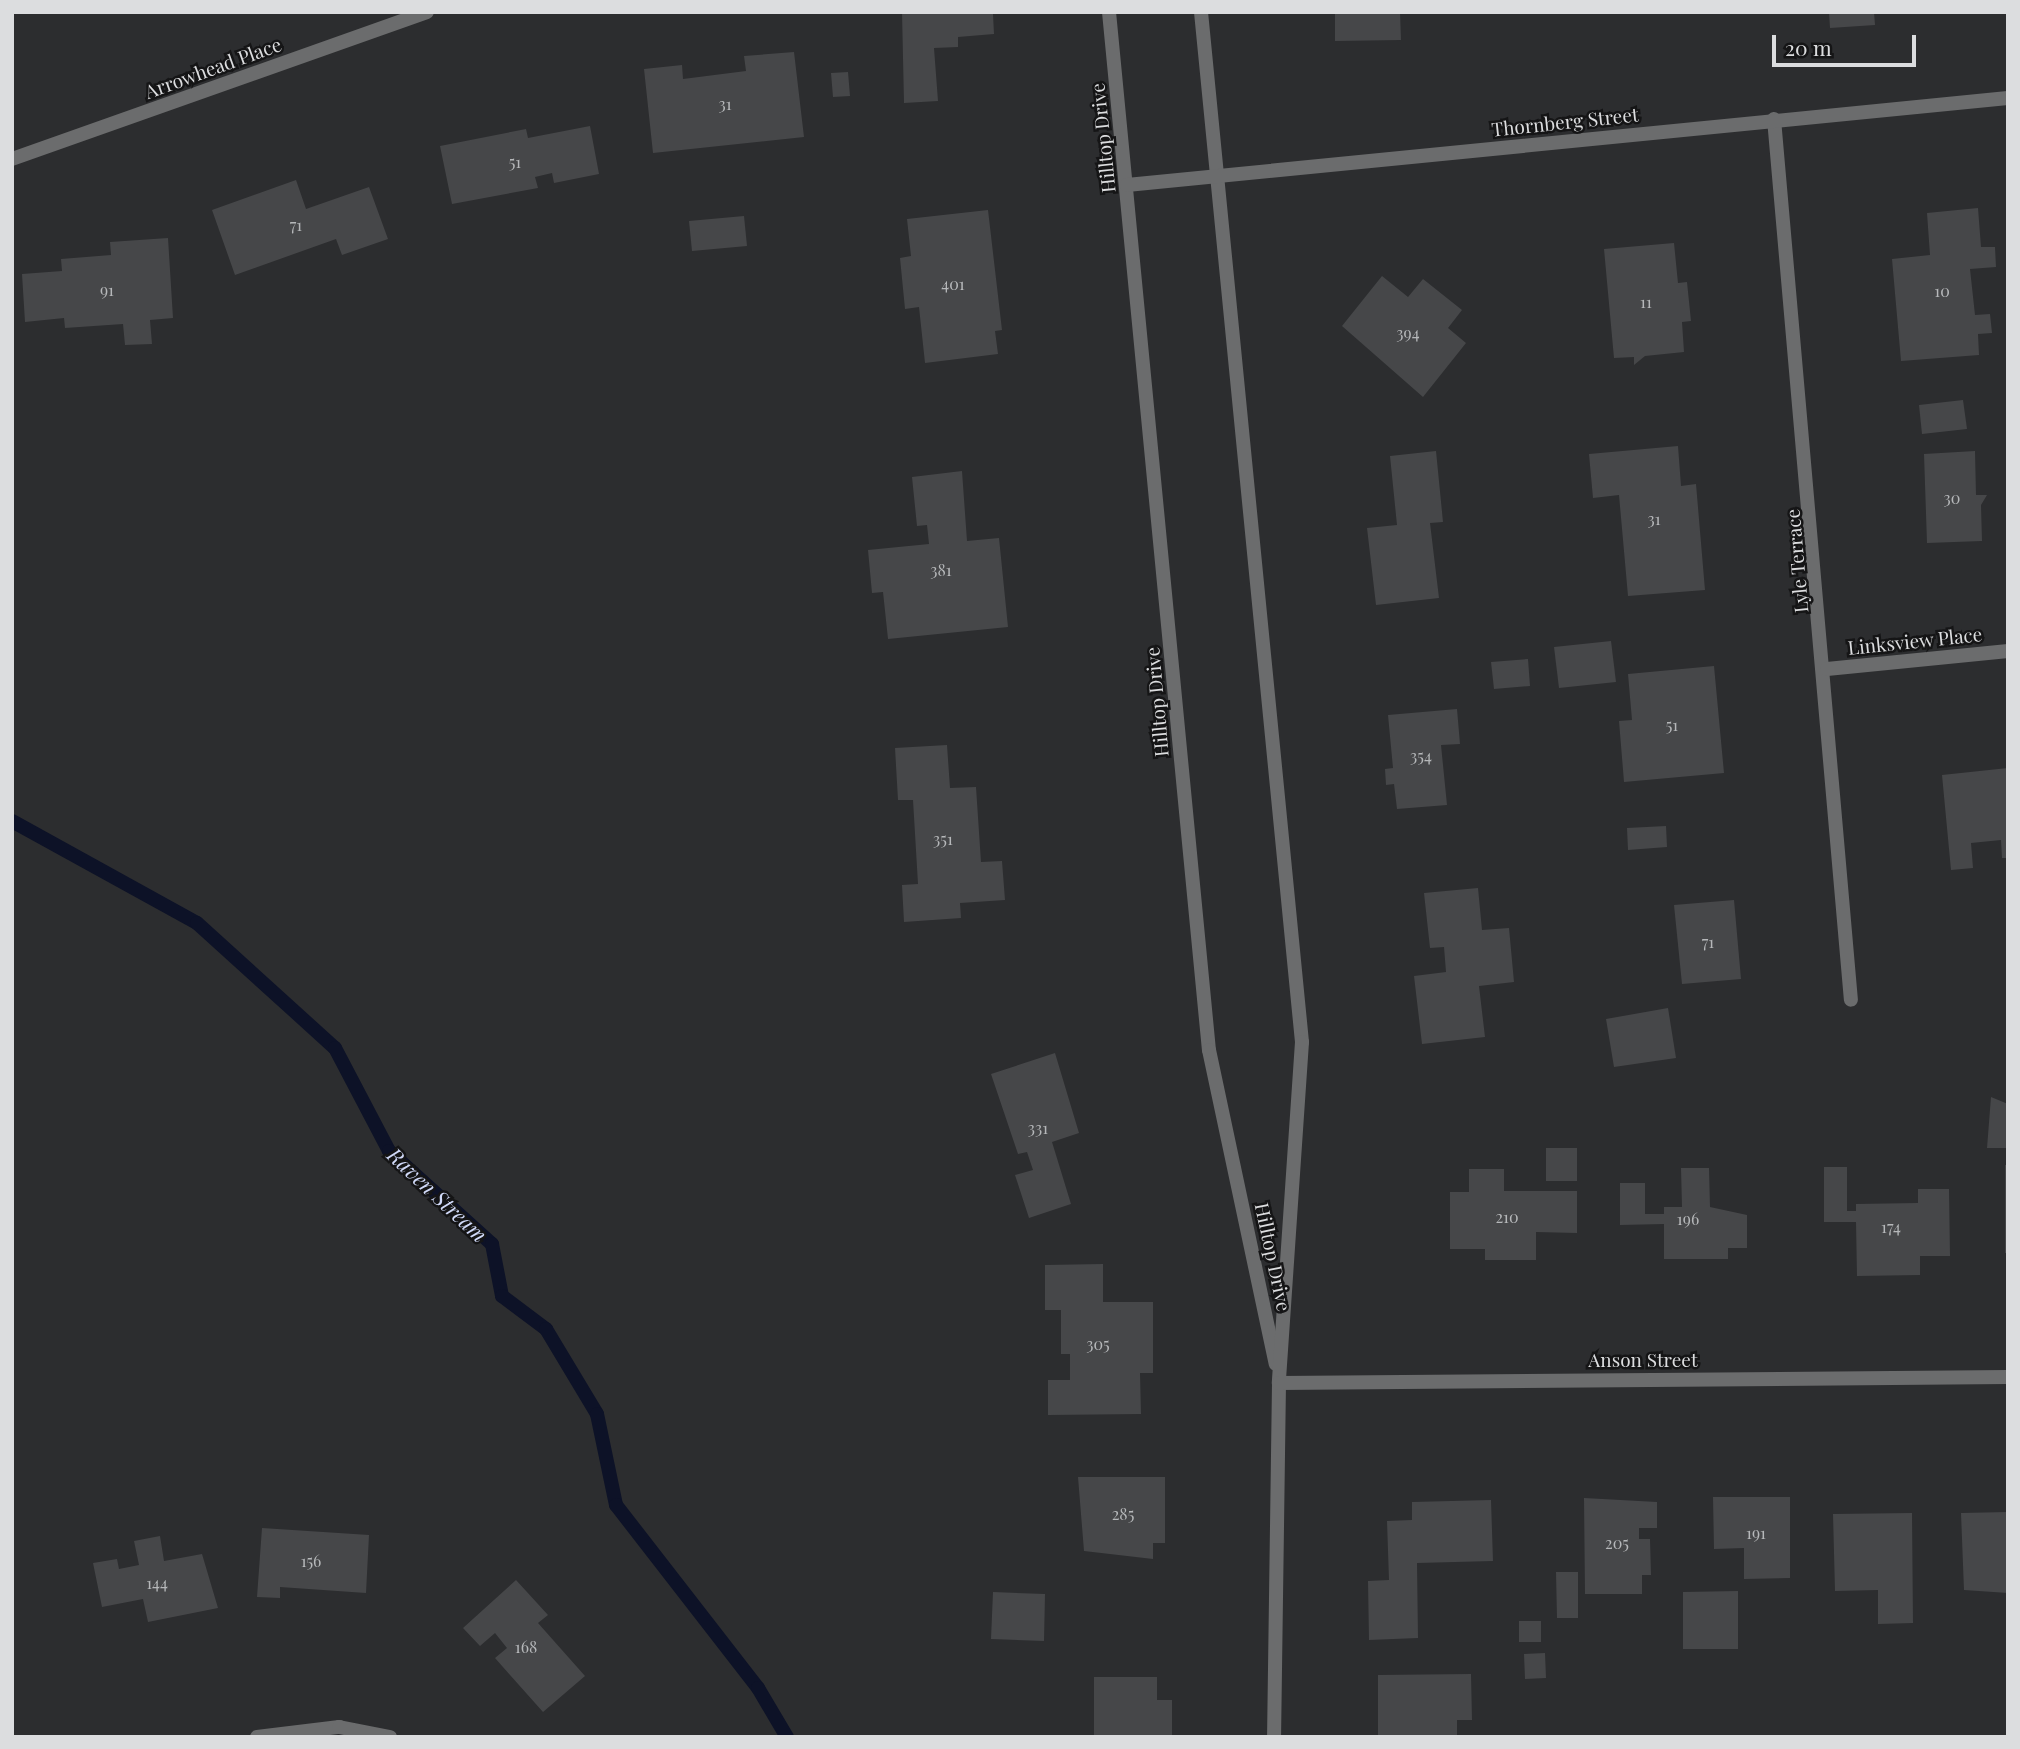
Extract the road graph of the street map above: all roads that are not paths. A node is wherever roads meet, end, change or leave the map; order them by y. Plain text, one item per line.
1 (427, 12) edge
2 (1109, 12) edge
3 (1201, 12) edge
4 (2008, 98) edge
5 (1774, 119) junction
6 (12, 159) edge
7 (1218, 177) junction
8 (1127, 185) junction
9 (2008, 651) edge
10 (1827, 669) junction
11 (1851, 1000) dead end
12 (2008, 1377) edge
13 (1279, 1382) junction
14 (257, 1737) edge
15 (390, 1737) edge
16 (1274, 1737) edge

1 - 6 street, Arrowhead Place
2 - 8 street, Hilltop Drive
3 - 7 street, Hilltop Drive
4 - 5 street, Thornberg Street
5 - 7 street, Thornberg Street
5 - 10 street, Lyle Terrace
7 - 8 street, Thornberg Street
7 - 13 street, Hilltop Drive
8 - 13 street, Hilltop Drive
9 - 10 street, Linksview Place
10 - 11 street, Lyle Terrace
12 - 13 street, Anson Street
13 - 16 street, Hilltop Drive
14 - 15 street

